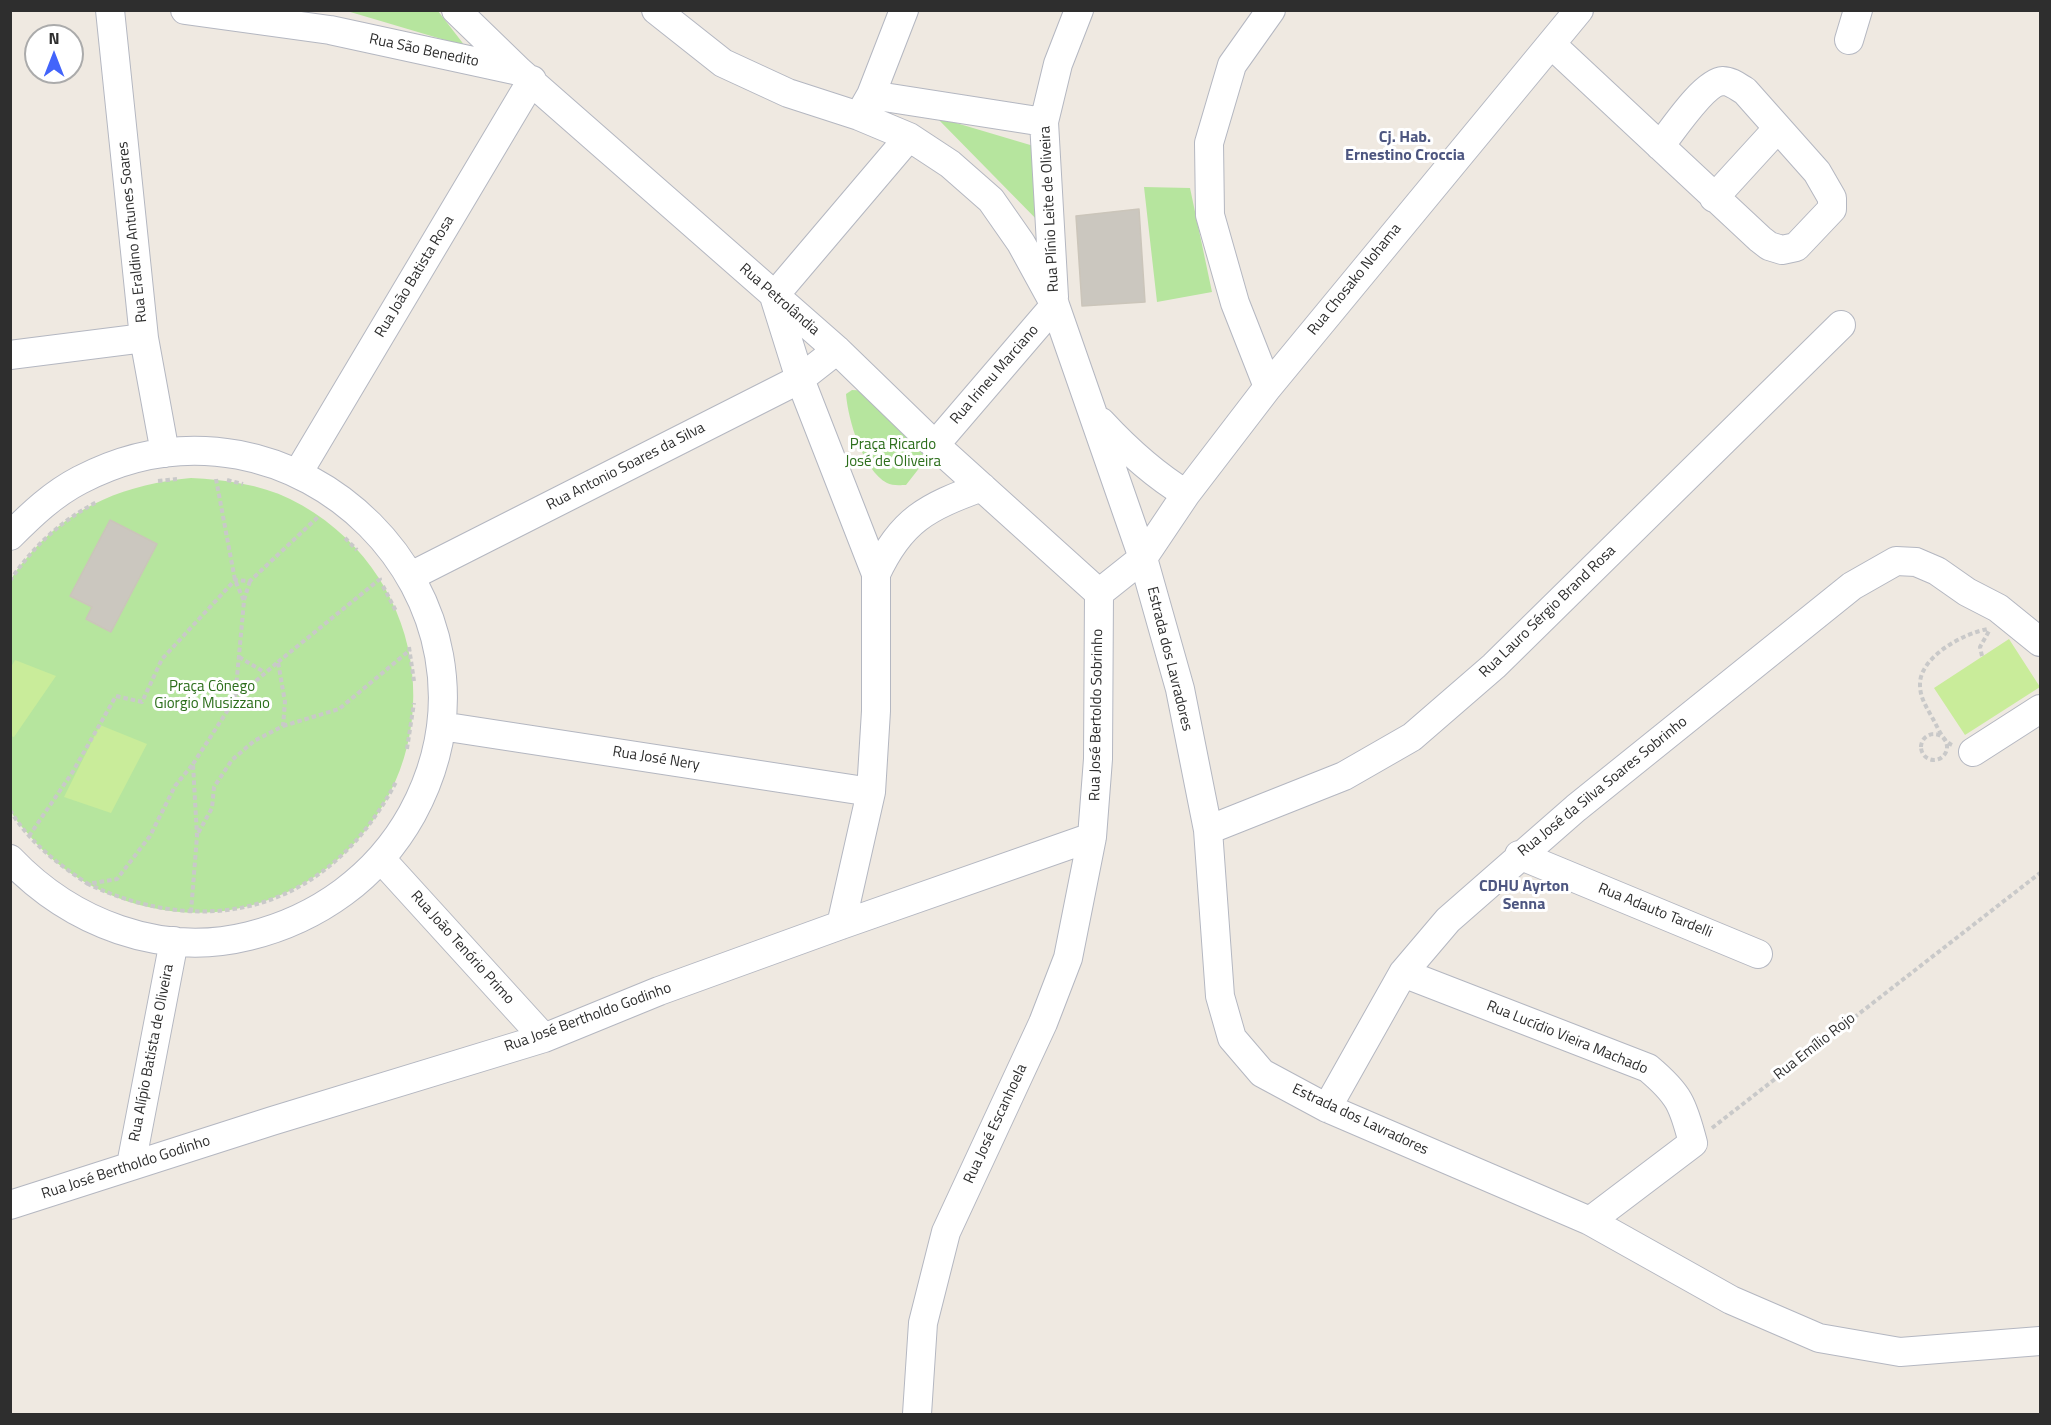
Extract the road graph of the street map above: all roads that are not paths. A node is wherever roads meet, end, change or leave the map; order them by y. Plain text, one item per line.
1 (110, 10) edge
2 (185, 10) edge
3 (456, 10) edge
4 (656, 10) edge
5 (904, 10) edge
6 (1079, 10) edge
7 (1271, 10) edge
8 (1579, 10) edge
9 (1858, 10) edge
10 (337, 20) edge
11 (1850, 40) dead end
12 (1551, 44) junction
13 (526, 75) junction
14 (865, 105) junction
15 (1044, 122) junction
16 (1778, 128) junction
17 (909, 137) junction
18 (1660, 146) junction
19 (1714, 198) junction
20 (774, 296) junction
21 (1055, 305) junction
22 (1841, 325) dead end
23 (144, 338) junction
24 (837, 350) junction
25 (10, 355) edge
26 (800, 379) junction
27 (1268, 387) junction
28 (1095, 416) junction
29 (935, 445) junction
30 (165, 453) junction
31 (298, 474) junction
32 (982, 487) junction
33 (1186, 494) junction
34 (10, 536) edge
35 (1143, 558) junction
36 (876, 574) junction
37 (411, 576) junction
38 (1099, 593) junction
39 (2040, 642) edge
40 (2040, 709) edge
41 (441, 726) junction
42 (1967, 750) road end
43 (871, 792) junction
44 (1208, 830) junction
45 (1092, 837) junction
46 (1519, 855) junction
47 (10, 859) edge
48 (381, 859) junction
49 (841, 924) junction
50 (174, 941) junction
51 (1758, 954) dead end
52 (1403, 973) junction
53 (544, 1038) junction
54 (1327, 1108) junction
55 (131, 1165) junction
56 (10, 1205) edge
57 (1590, 1221) junction
58 (2040, 1341) edge
59 (917, 1414) edge

1 - 23 street, Rua Eraldino Antunes Soares
2 - 10 street, Rua São Benedito
3 - 13 street, Rua Petrolândia
4 - 14 street
5 - 14 street
6 - 15 street, Rua Plínio Leite de Oliveira
7 - 27 street
8 - 12 street, Rua Chosako Nohama
9 - 11 street
10 - 13 street, Rua São Benedito
12 - 18 street
12 - 27 street, Rua Chosako Nohama
13 - 20 street, Rua Petrolândia
13 - 31 street, Rua João Batista Rosa
14 - 15 street
14 - 17 street
15 - 21 street, Rua Plínio Leite de Oliveira
16 - 18 street
16 - 19 street
16 - 19 street
17 - 20 street
17 - 21 street
18 - 19 street
20 - 24 street, Rua Petrolândia
20 - 26 street
21 - 28 street, Estrada dos Lavradores
21 - 29 street, Rua Irineu Marciano
22 - 44 street, Rua Lauro Sérgio Brand Rosa
23 - 25 street
23 - 30 street, Rua Eraldino Antunes Soares
24 - 26 street, Rua Antonio Soares da Silva
24 - 29 street, Rua Petrolândia
26 - 36 street
26 - 37 street, Rua Antonio Soares da Silva
27 - 33 street, Rua Chosako Nohama
28 - 33 street
28 - 35 street, Estrada dos Lavradores
29 - 32 street, Rua Petrolândia
30 - 31 street
30 - 34 street
31 - 37 street
32 - 36 street
32 - 38 street, Rua Petrolândia
33 - 35 street, Rua Chosako Nohama
35 - 38 street, Rua Chosako Nohama
35 - 44 street, Estrada dos Lavradores
36 - 43 street
37 - 41 street
38 - 45 street, Rua José Bertoldo Sobrinho
39 - 46 street, Rua José da Silva Soares Sobrinho
40 - 42 street
41 - 43 street, Rua José Nery
41 - 48 street
43 - 49 street
44 - 54 street, Estrada dos Lavradores
45 - 49 street, Rua José Bertholdo Godinho
45 - 59 street, Rua José Escanhoela
46 - 51 street, Rua Adauto Tardelli
46 - 52 street, Rua José da Silva Soares Sobrinho
47 - 50 street
48 - 50 street
48 - 53 street, Rua João Tenório Primo
49 - 53 street, Rua José Bertholdo Godinho
50 - 55 street, Rua Alípio Batista de Oliveira
52 - 54 street, Rua José da Silva Soares Sobrinho
52 - 57 street, Rua Lucídio Vieira Machado
53 - 55 street, Rua José Bertholdo Godinho
54 - 57 street, Estrada dos Lavradores
55 - 56 street, Rua José Bertholdo Godinho
57 - 58 street, Estrada dos Lavradores

